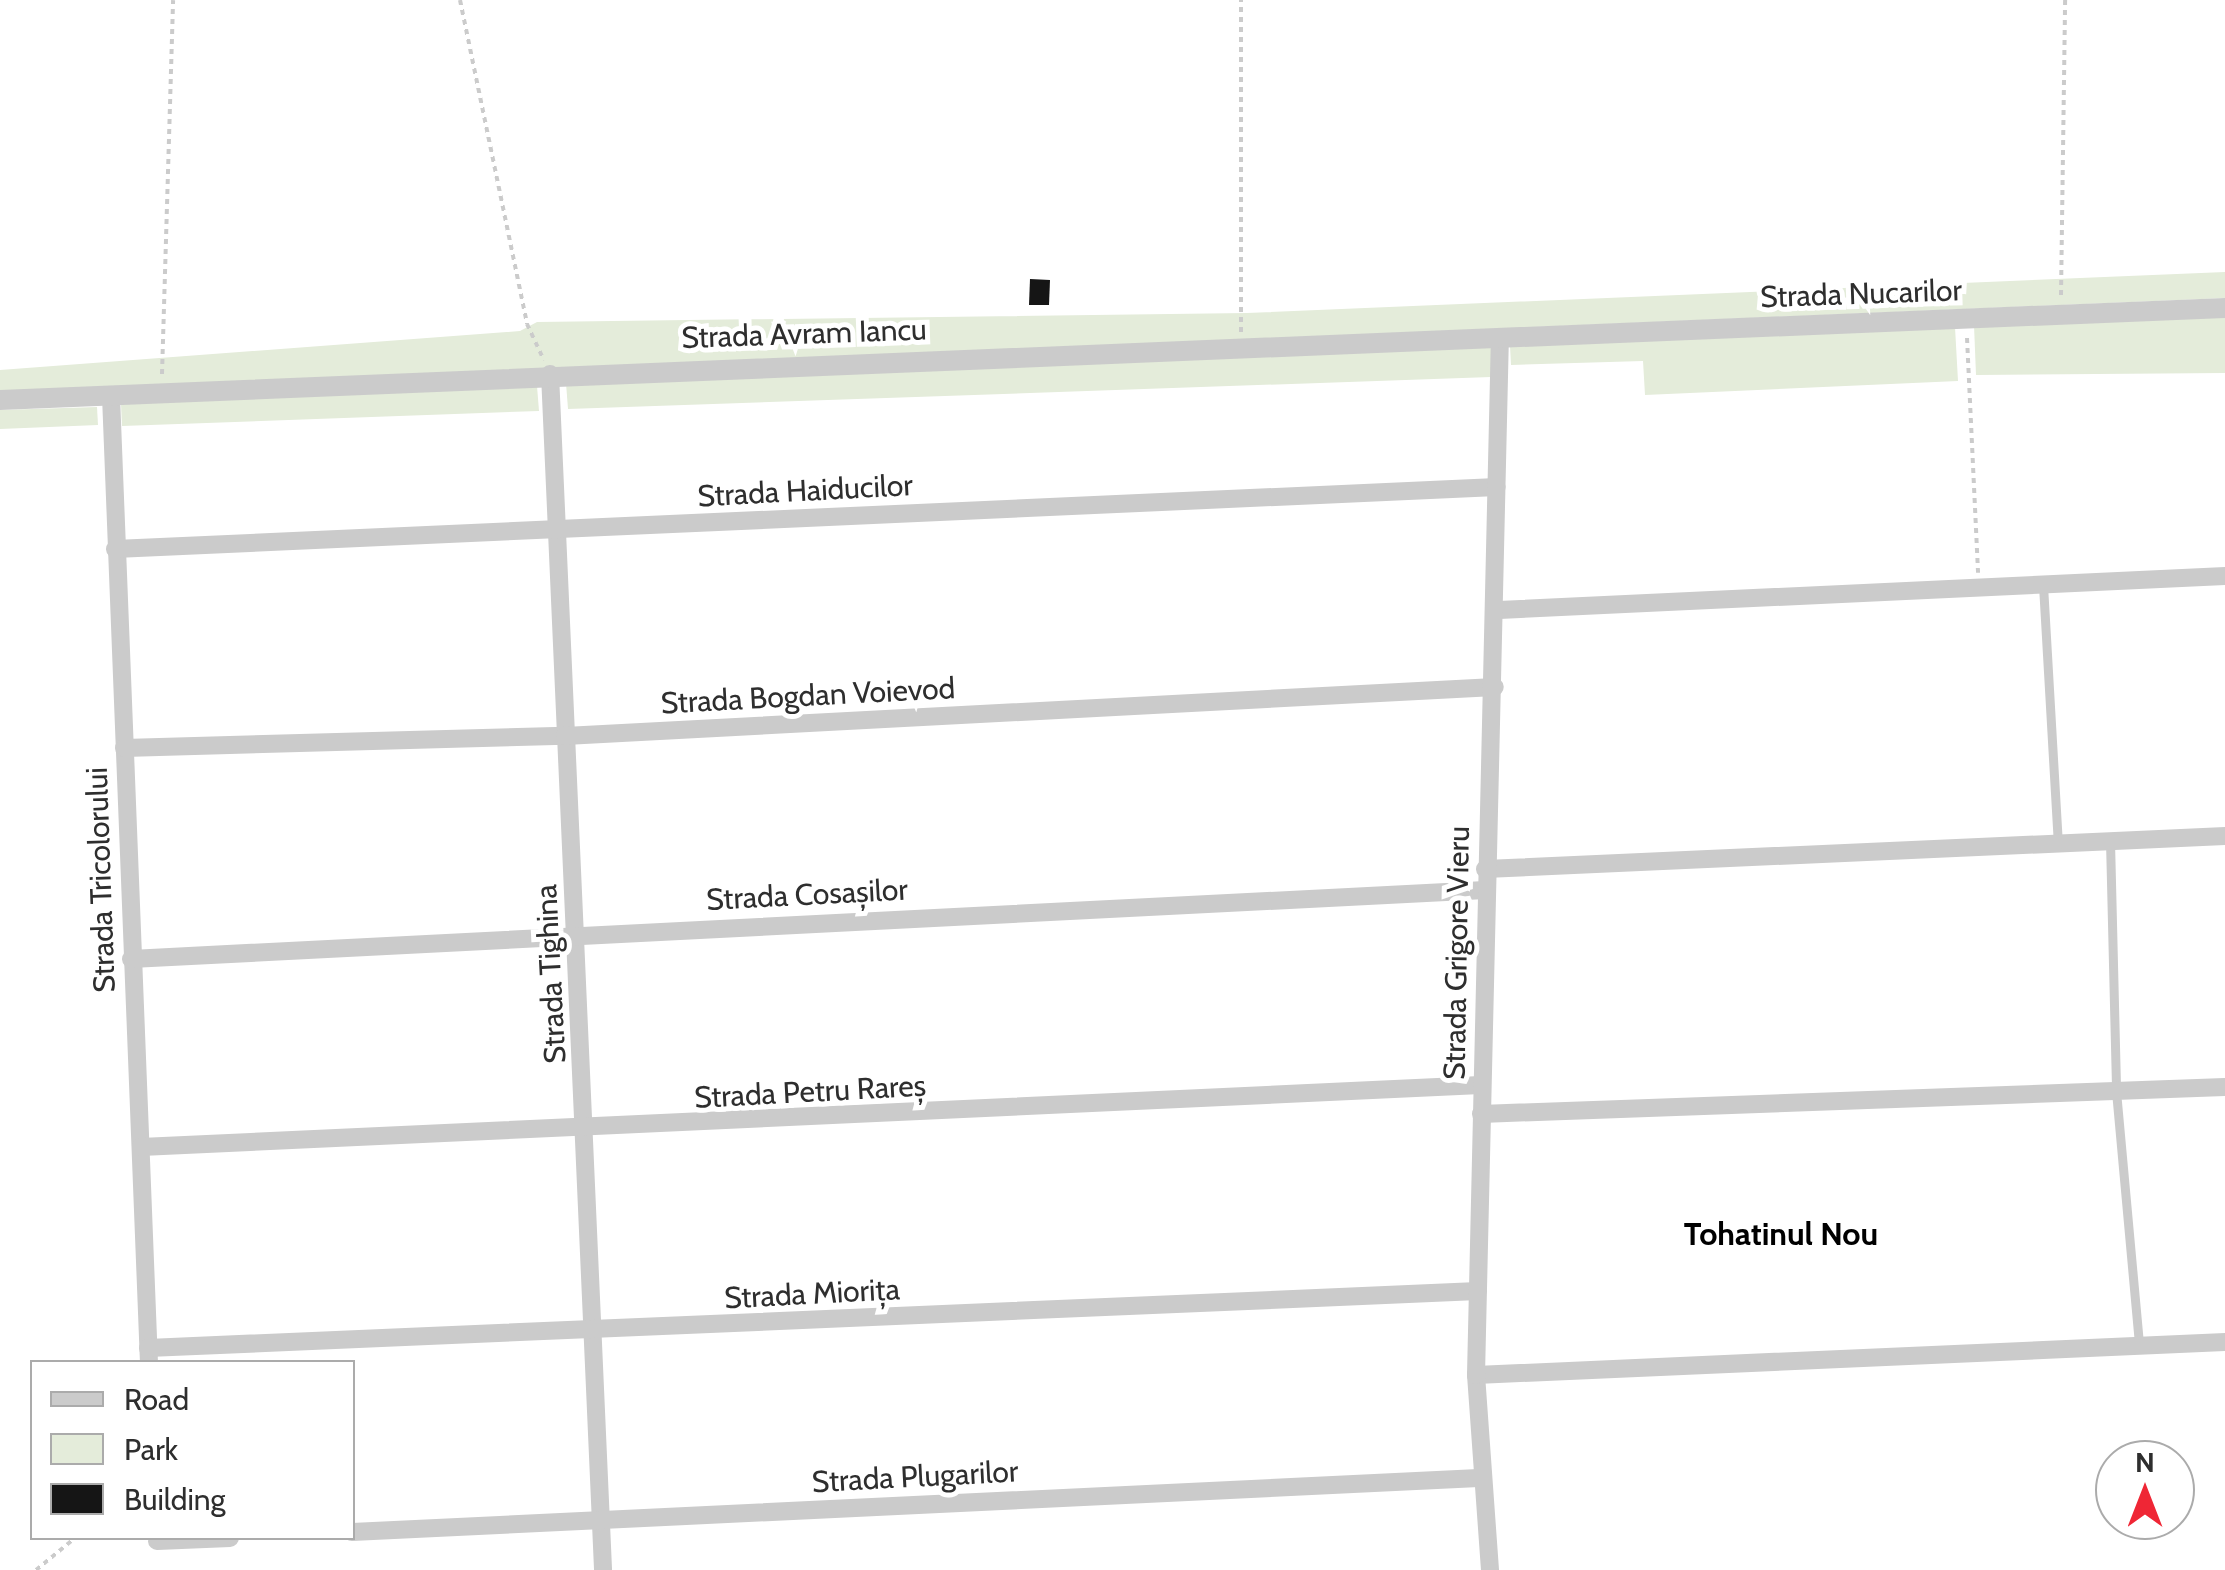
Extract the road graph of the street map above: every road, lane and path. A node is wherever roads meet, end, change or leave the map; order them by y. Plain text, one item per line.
1 (174, 0) edge
2 (460, 0) edge
3 (1241, 0) edge
4 (2065, 0) edge
5 (2225, 308) edge
6 (2061, 315) junction
7 (1966, 320) junction
8 (1500, 338) junction
9 (1241, 347) junction
10 (550, 374) junction
11 (161, 394) junction
12 (112, 396) junction
13 (0, 400) edge
14 (1497, 487) junction
15 (558, 530) junction
16 (116, 549) junction
17 (2225, 576) edge
18 (2044, 584) junction
19 (1979, 588) junction
20 (1499, 610) junction
21 (1495, 688) junction
22 (565, 736) junction
23 (124, 748) junction
24 (2225, 836) edge
25 (2110, 841) junction
26 (2058, 844) junction
27 (1485, 869) junction
28 (1485, 890) junction
29 (576, 934) junction
30 (132, 959) junction
31 (1481, 1085) junction
32 (2225, 1087) edge
33 (2116, 1091) junction
34 (1480, 1114) junction
35 (588, 1131) junction
36 (141, 1148) junction
37 (1478, 1291) junction
38 (593, 1332) junction
39 (2225, 1342) edge
40 (2138, 1346) junction
41 (148, 1355) edge
42 (1476, 1375) junction
43 (1479, 1478) junction
44 (600, 1520) junction
45 (355, 1532) edge
46 (73, 1540) edge
47 (181, 1540) edge
48 (157, 1541) dead end
49 (36, 1570) edge
50 (603, 1570) edge
51 (1490, 1570) edge

1 - 11 path
2 - 10 path
3 - 9 path
4 - 6 path
5 - 6 street, Strada Nucarilor
6 - 7 street, Strada Nucarilor
7 - 8 street, Strada Nucarilor
7 - 19 path
8 - 9 street, Strada Avram Iancu
8 - 14 street, Strada Grigore Vieru
9 - 10 street, Strada Avram Iancu
10 - 11 street, Strada Avram Iancu
10 - 15 street, Strada Tighina
11 - 12 street, Strada Avram Iancu
12 - 13 street, Strada Avram Iancu
12 - 16 street, Strada Tricolorului
14 - 15 street, Strada Haiducilor
14 - 20 street, Strada Grigore Vieru
15 - 16 street, Strada Haiducilor
15 - 22 street, Strada Tighina
16 - 23 street, Strada Tricolorului
17 - 18 street
18 - 19 street
18 - 26 lane
19 - 20 street
20 - 21 street, Strada Grigore Vieru
21 - 22 street, Strada Bogdan Voievod
21 - 27 street, Strada Grigore Vieru
22 - 23 street, Strada Bogdan Voievod
22 - 29 street, Strada Tighina
23 - 30 street, Strada Tricolorului
24 - 25 street
25 - 26 street
25 - 33 lane
26 - 27 street
27 - 28 street, Strada Grigore Vieru
28 - 29 street, Strada Cosașilor
28 - 31 street, Strada Grigore Vieru
29 - 30 street, Strada Cosașilor
29 - 35 street, Strada Tighina
30 - 36 street, Strada Tricolorului
31 - 34 street, Strada Grigore Vieru
31 - 35 street, Strada Petru Rareș
32 - 33 street
33 - 34 street
33 - 40 lane
34 - 37 street, Strada Grigore Vieru
35 - 36 street, Strada Petru Rareș
35 - 38 street, Strada Tighina
36 - 41 street, Strada Tricolorului
37 - 38 street, Strada Miorița
37 - 42 street, Strada Grigore Vieru
38 - 41 street, Strada Miorița
38 - 44 street, Strada Tighina
39 - 40 street
40 - 42 street
42 - 43 street, Strada Grigore Vieru
43 - 44 street, Strada Plugarilor
43 - 51 street, Strada Grigore Vieru
44 - 45 street, Strada Plugarilor
44 - 50 street, Strada Tighina
46 - 49 path
47 - 48 street

